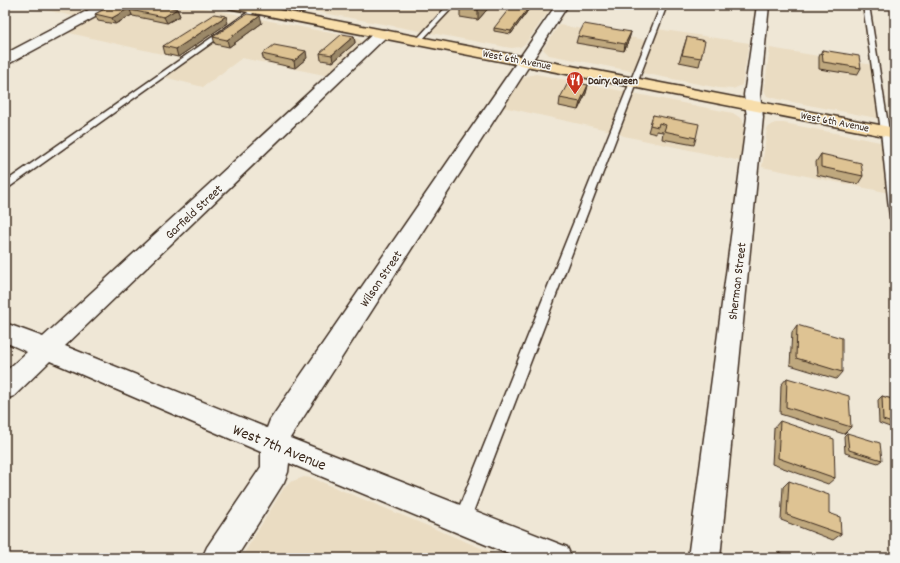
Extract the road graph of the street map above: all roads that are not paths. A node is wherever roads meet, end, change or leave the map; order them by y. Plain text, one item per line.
1 (108, 5) edge
2 (233, 5) edge
3 (452, 5) edge
4 (562, 5) edge
5 (664, 5) edge
6 (763, 5) edge
7 (866, 5) edge
8 (256, 9) junction
9 (382, 33) junction
10 (419, 40) junction
11 (5, 60) edge
12 (525, 61) junction
13 (635, 82) junction
14 (753, 105) junction
15 (890, 132) edge
16 (5, 186) edge
17 (895, 218) edge
18 (5, 332) edge
19 (47, 349) junction
20 (5, 388) edge
21 (274, 444) junction
22 (462, 520) junction
23 (218, 558) edge
24 (556, 558) edge
25 (704, 558) edge

1 - 11 street
2 - 8 main road, West 6th Avenue
3 - 10 lane
4 - 12 street, Wilson Street
5 - 13 lane
6 - 14 street, Sherman Street
7 - 15 lane
8 - 9 main road, West 6th Avenue
8 - 16 lane
9 - 10 main road, West 6th Avenue
9 - 19 street, Garfield Street
10 - 12 main road, West 6th Avenue
12 - 13 main road, West 6th Avenue
12 - 21 street, Wilson Street
13 - 14 main road, West 6th Avenue
13 - 22 lane
14 - 15 main road, West 6th Avenue
14 - 25 street, Sherman Street
15 - 17 lane
18 - 19 street, West 7th Avenue
19 - 20 street, Garfield Street
19 - 21 street, West 7th Avenue
21 - 22 street, West 7th Avenue
21 - 23 street, Wilson Street
22 - 24 street, West 7th Avenue

